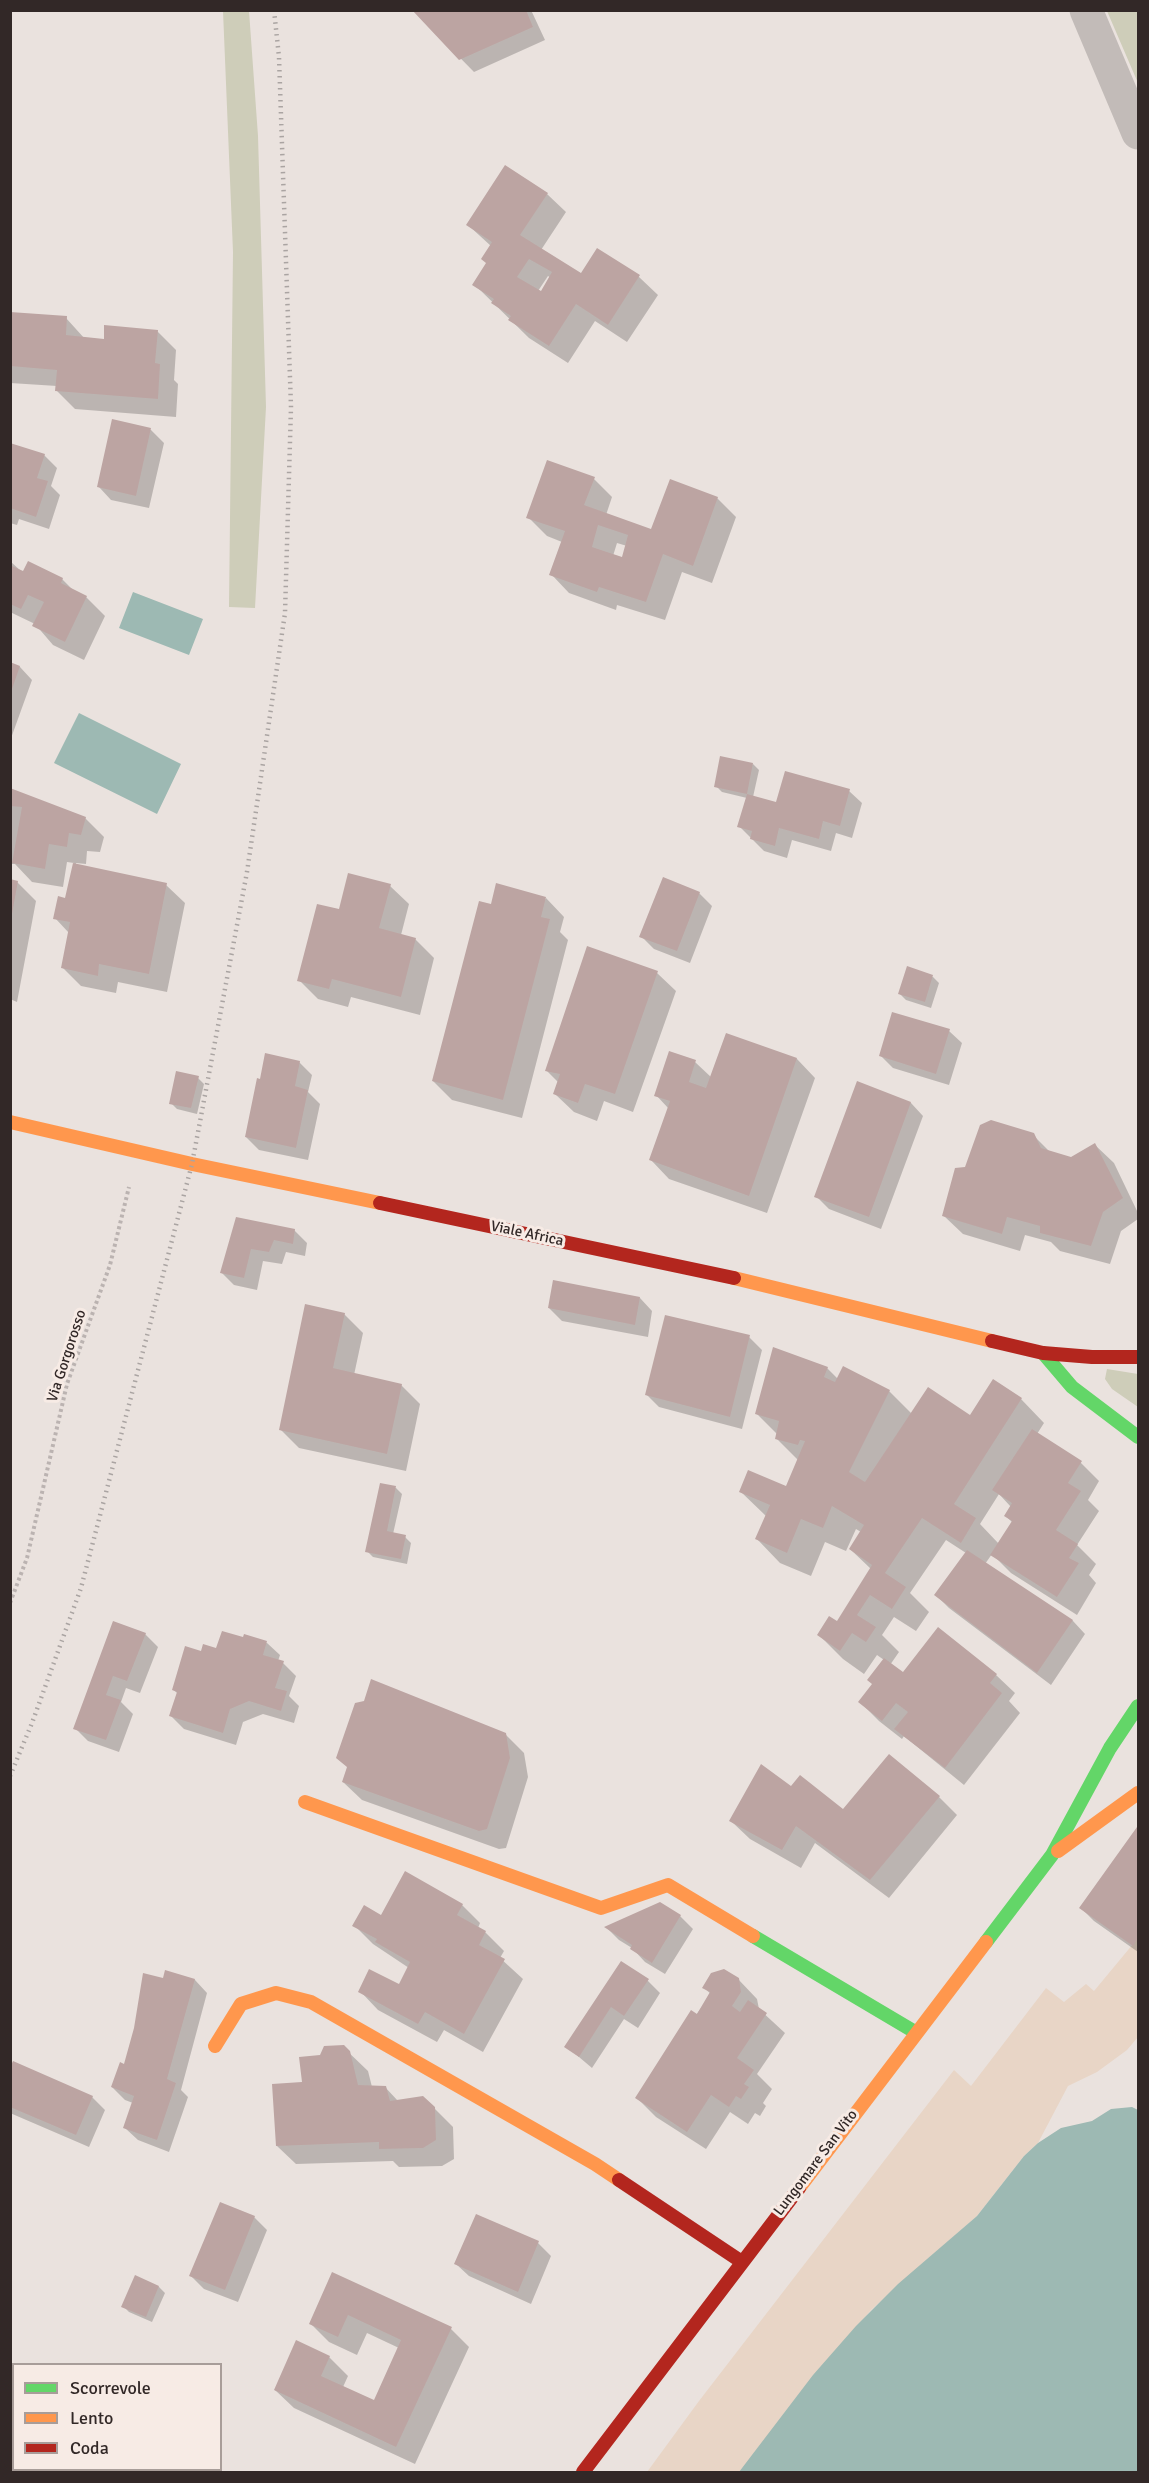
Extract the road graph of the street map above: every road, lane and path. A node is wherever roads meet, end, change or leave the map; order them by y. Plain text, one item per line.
1 (1086, 10) edge
2 (1138, 133) edge
3 (10, 1122) edge
4 (137, 1152) junction
5 (1043, 1353) junction
6 (1138, 1357) edge
7 (1138, 1437) edge
8 (10, 1603) edge
9 (1138, 1706) edge
10 (1138, 1793) edge
11 (305, 1802) dead end
12 (1052, 1855) junction
13 (915, 2032) junction
14 (215, 2046) dead end
15 (742, 2262) junction
16 (583, 2472) edge

1 - 2 street
3 - 4 main road, Viale Africa
4 - 5 main road, Viale Africa
4 - 8 path, Via Gorgorosso
5 - 6 main road, Viale Africa
5 - 7 main road
9 - 12 main road, Lungomare San Vito
10 - 12 main road, Lungomare San Vito
11 - 13 main road
12 - 13 main road, Lungomare San Vito
13 - 15 main road, Lungomare San Vito
14 - 15 main road
15 - 16 main road, Lungomare San Vito

